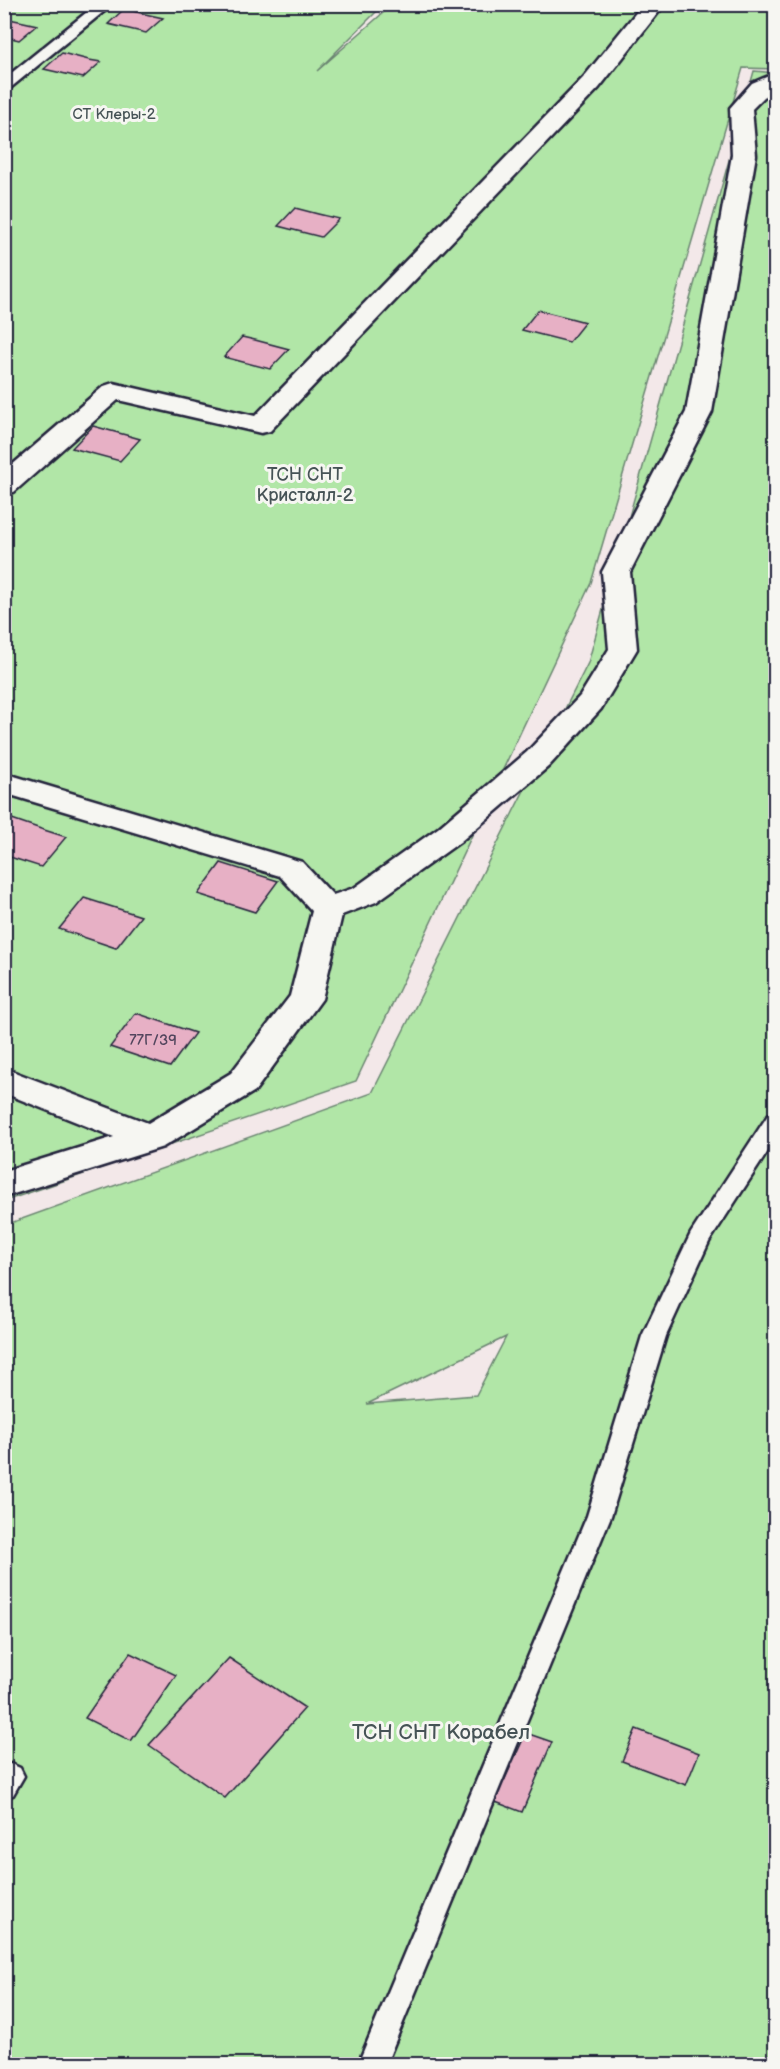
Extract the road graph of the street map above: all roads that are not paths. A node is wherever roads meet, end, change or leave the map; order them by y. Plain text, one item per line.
1 (106, 4) edge
2 (655, 4) edge
3 (776, 80) edge
4 (4, 86) edge
5 (4, 486) edge
6 (4, 783) edge
7 (328, 909) junction
8 (4, 1080) edge
9 (776, 1121) edge
10 (151, 1138) junction
11 (4, 1184) edge
12 (372, 2064) edge

1 - 4 lane
2 - 5 street
3 - 7 street
6 - 7 street
7 - 10 street
8 - 10 street
9 - 12 lane
10 - 11 street

